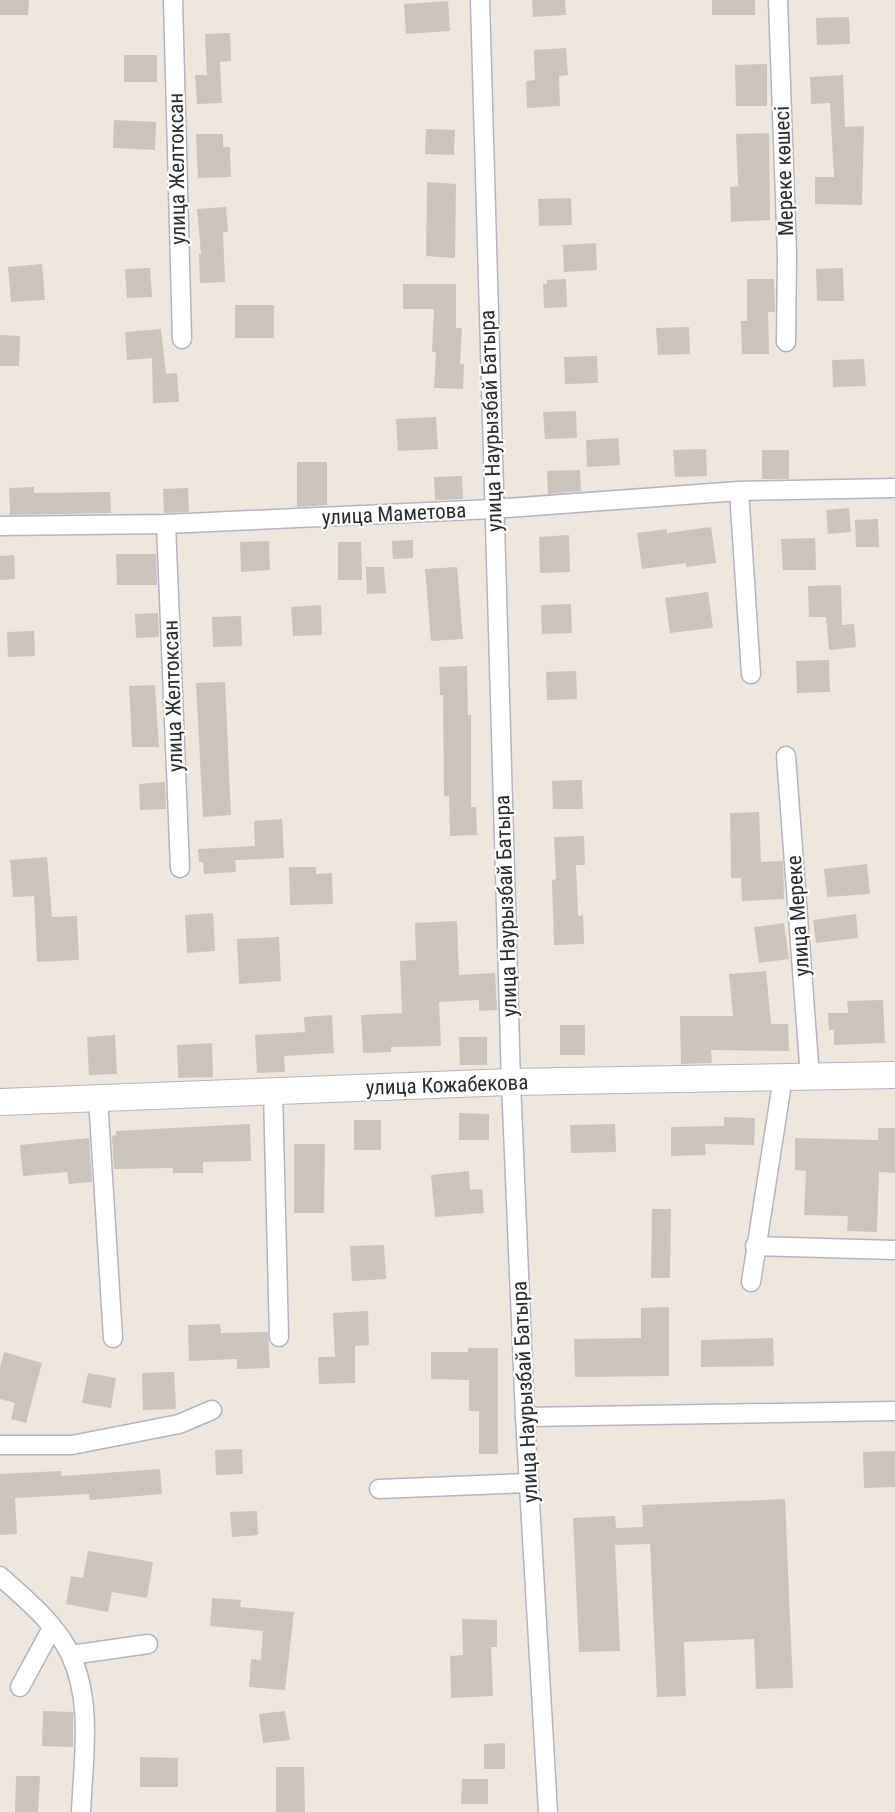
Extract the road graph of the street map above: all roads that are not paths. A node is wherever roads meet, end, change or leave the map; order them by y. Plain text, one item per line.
1 (173, 0) edge
2 (480, 0) edge
3 (778, 0) edge
4 (182, 339) dead end
5 (786, 342) dead end
6 (895, 488) edge
7 (739, 491) junction
8 (493, 509) junction
9 (166, 524) junction
10 (0, 526) edge
11 (751, 674) dead end
12 (786, 756) dead end
13 (180, 868) dead end
14 (895, 1075) edge
15 (783, 1077) junction
16 (810, 1077) junction
17 (511, 1082) junction
18 (273, 1091) junction
19 (98, 1098) junction
20 (0, 1102) edge
21 (755, 1246) junction
22 (895, 1250) edge
23 (751, 1282) dead end
24 (279, 1337) dead end
25 (113, 1338) dead end
26 (212, 1410) dead end
27 (895, 1411) edge
28 (525, 1417) junction
29 (0, 1445) edge
30 (529, 1483) junction
31 (379, 1489) dead end
32 (0, 1576) edge
33 (52, 1628) junction
34 (148, 1644) dead end
35 (71, 1655) junction
36 (20, 1687) dead end
37 (81, 1812) edge
38 (548, 1812) edge

1 - 4 street, улица Желтоксан
2 - 8 street, улица Наурызбай Батыра
3 - 5 street, Мереке көшесі
6 - 7 street, улица Маметова
7 - 8 street, улица Маметова
7 - 11 street
8 - 9 street, улица Маметова
8 - 17 street, улица Наурызбай Батыра
9 - 10 street, улица Маметова
9 - 13 street, улица Желтоксан
12 - 16 street, улица Мереке
14 - 16 main road, улица Кожабекова
15 - 16 main road, улица Кожабекова
15 - 17 main road, улица Кожабекова
15 - 21 street
17 - 18 main road, улица Кожабекова
17 - 28 street, улица Наурызбай Батыра
18 - 19 main road, улица Кожабекова
18 - 24 street
19 - 20 main road, улица Кожабекова
19 - 25 street
21 - 22 street
21 - 23 street
26 - 29 street
27 - 28 street
28 - 30 street, улица Наурызбай Батыра
30 - 31 street
30 - 38 street, улица Наурызбай Батыра
32 - 33 street
33 - 35 street
33 - 36 street
34 - 35 street
35 - 37 street

